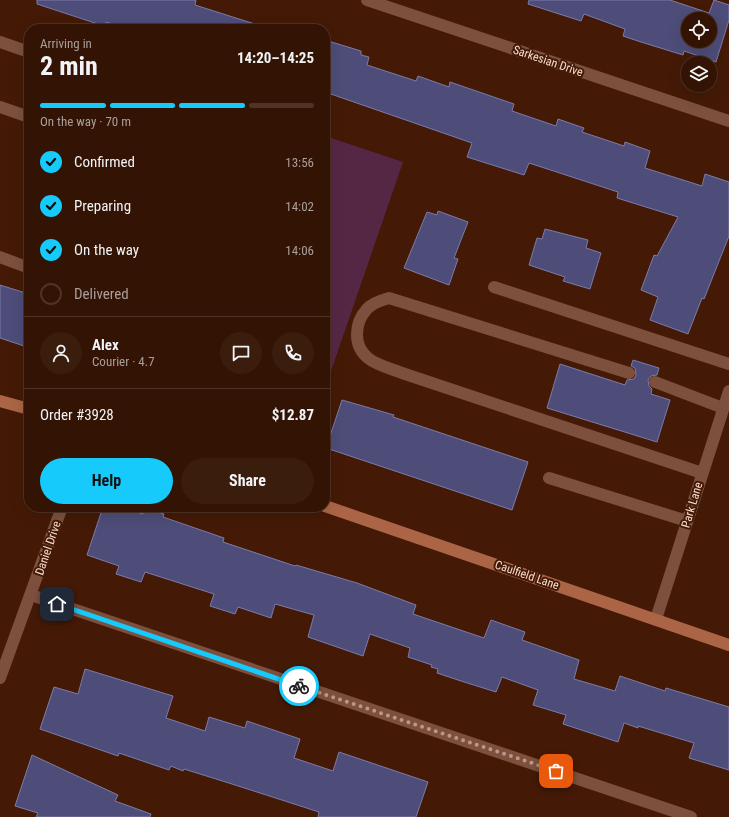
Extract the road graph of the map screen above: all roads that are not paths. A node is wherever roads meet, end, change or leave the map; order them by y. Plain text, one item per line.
1 (367, 0) edge
2 (0, 42) edge
3 (24, 50) edge
4 (0, 107) edge
5 (24, 115) edge
6 (729, 121) edge
7 (0, 257) edge
8 (24, 266) edge
9 (494, 287) dead end
10 (729, 364) edge
11 (629, 373) dead end
12 (655, 382) dead end
13 (729, 391) edge
14 (0, 401) edge
15 (24, 408) edge
16 (723, 408) junction
17 (702, 473) junction
18 (549, 478) dead end
19 (330, 508) edge
20 (60, 512) edge
21 (687, 521) junction
22 (31, 595) junction
23 (656, 619) junction
24 (729, 645) edge
25 (0, 678) edge
26 (691, 817) edge

1 - 6 street, Sarkesian Drive
2 - 3 street
4 - 5 street
7 - 8 street
9 - 10 street
11 - 17 street
12 - 16 street
13 - 16 street, Park Lane
14 - 15 main road
16 - 17 street, Park Lane
17 - 21 street, Park Lane
18 - 21 street
19 - 23 main road, Caulfield Lane
20 - 22 street, Daniel Drive
21 - 23 street, Park Lane
22 - 25 street, Daniel Drive
22 - 26 street
23 - 24 main road, Caulfield Lane

